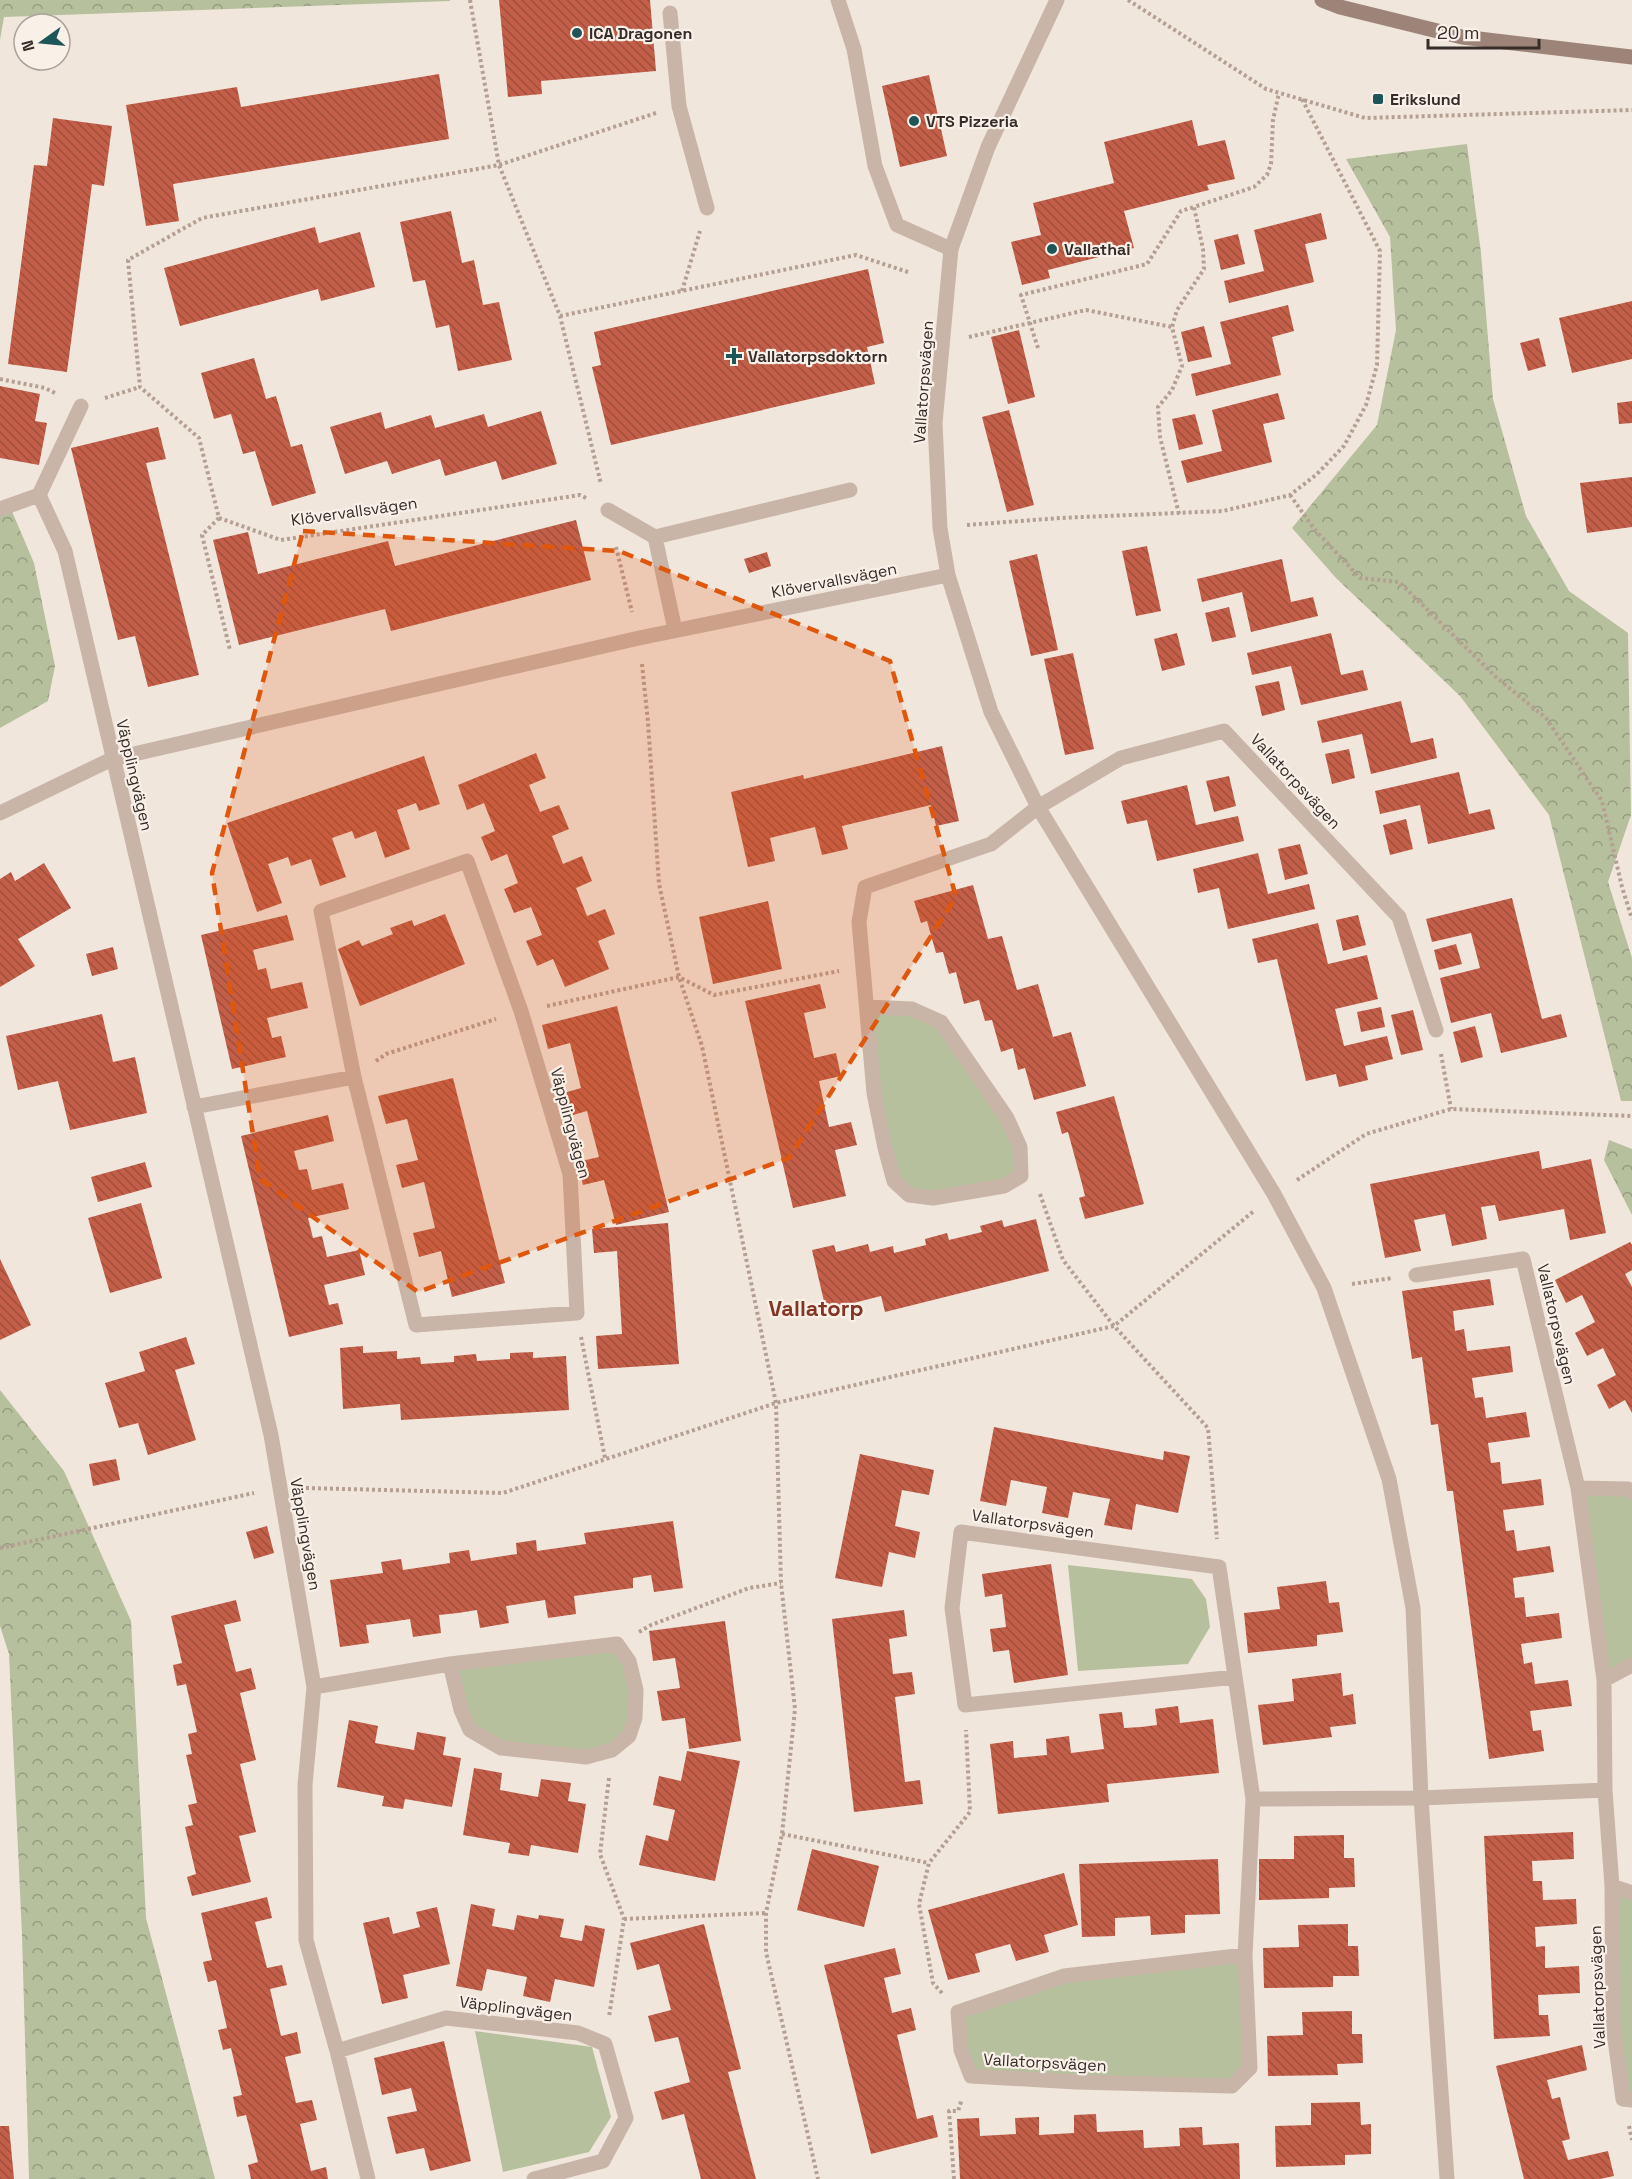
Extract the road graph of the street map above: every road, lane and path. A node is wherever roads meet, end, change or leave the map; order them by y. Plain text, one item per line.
1 (470, 0) edge
2 (838, 0) edge
3 (1058, 0) edge
4 (1128, 0) edge
5 (1322, 0) edge
6 (670, 13) dead end
7 (1632, 57) edge
8 (1279, 93) junction
9 (1302, 99) junction
10 (679, 105) junction
11 (1632, 110) edge
12 (499, 165) junction
13 (1194, 207) junction
14 (707, 208) joint
15 (951, 249) junction
16 (908, 272) dead end
17 (682, 291) junction
18 (560, 316) junction
19 (1030, 323) junction
20 (1172, 327) junction
21 (942, 344) junction
22 (1038, 348) dead end
23 (0, 379) edge
24 (140, 387) junction
25 (81, 406) junction
26 (850, 490) dead end
27 (39, 495) junction
28 (1290, 495) junction
29 (0, 509) edge
30 (608, 510) junction
31 (1179, 514) junction
32 (219, 518) junction
33 (940, 528) junction
34 (655, 537) junction
35 (948, 576) junction
36 (675, 630) junction
37 (639, 638) junction
38 (230, 650) dead end
39 (112, 759) junction
40 (1038, 807) junction
41 (0, 813) edge
42 (1632, 919) edge
43 (863, 966) junction
44 (679, 976) junction
45 (867, 1007) junction
46 (521, 1011) junction
47 (1436, 1030) joint
48 (354, 1077) junction
49 (194, 1107) junction
50 (1451, 1109) junction
51 (1632, 1116) edge
52 (1021, 1176) junction
53 (1274, 1194) junction
54 (1416, 1275) joint
55 (1324, 1288) junction
56 (577, 1313) junction
57 (1114, 1326) junction
58 (776, 1404) junction
59 (605, 1458) junction
60 (279, 1488) junction
61 (1578, 1488) junction
62 (1632, 1492) edge
63 (0, 1548) edge
64 (1220, 1567) junction
65 (781, 1583) junction
66 (617, 1644) junction
67 (450, 1664) junction
68 (1632, 1665) edge
69 (1235, 1677) junction
70 (1604, 1680) junction
71 (314, 1687) junction
72 (965, 1706) junction
73 (612, 1750) junction
74 (1605, 1790) junction
75 (1421, 1798) junction
76 (1254, 1799) junction
77 (782, 1834) junction
78 (929, 1863) junction
79 (1612, 1886) junction
80 (1632, 1893) edge
81 (766, 1914) junction
82 (624, 1919) junction
83 (1245, 1955) junction
84 (958, 2012) junction
85 (605, 2044) junction
86 (338, 2051) junction
87 (971, 2076) junction
88 (1632, 2100) edge
89 (368, 2179) edge
90 (534, 2179) edge
91 (818, 2179) edge
92 (954, 2179) edge
93 (1447, 2179) edge

1 - 12 path
2 - 15 street
3 - 15 street, Vallatorpsvägen
4 - 8 path
5 - 7 main road
6 - 10 street
8 - 9 path
8 - 13 path
9 - 11 path
9 - 28 path
10 - 12 path
10 - 14 street
12 - 18 path
12 - 24 path
13 - 19 path
13 - 20 path
14 - 17 path
15 - 21 street, Vallatorpsvägen
16 - 17 path
17 - 18 path
18 - 30 path
19 - 20 path
19 - 21 path
19 - 22 path
20 - 31 path
21 - 33 street, Vallatorpsvägen
23 - 25 path
24 - 25 path
24 - 32 path
25 - 27 street
26 - 34 street
27 - 29 street
27 - 39 street, Väpplingvägen
28 - 31 path
28 - 42 path
30 - 32 path, Klövervallsvägen
30 - 34 street
30 - 37 path
31 - 33 path
32 - 38 path
33 - 35 street, Vallatorpsvägen
34 - 36 street
35 - 36 street, Klövervallsvägen
35 - 40 street, Vallatorpsvägen
36 - 37 street, Klövervallsvägen
37 - 39 street, Klövervallsvägen
37 - 44 path
39 - 41 street, Klövervallsvägen
39 - 49 street, Väpplingvägen
40 - 43 street, Vallatorpsvägen
40 - 47 street, Vallatorpsvägen
40 - 53 street, Vallatorpsvägen
43 - 44 path
43 - 45 street, Vallatorpsvägen
44 - 46 path
44 - 58 path
45 - 52 street
45 - 52 street, Vallatorpsvägen
46 - 48 path
46 - 48 street, Väpplingvägen
46 - 56 street, Väpplingvägen
47 - 50 path
48 - 49 street
48 - 56 street, Väpplingvägen
49 - 60 street, Väpplingvägen
50 - 51 path
50 - 53 path
52 - 57 path
53 - 55 street, Vallatorpsvägen
53 - 57 path
54 - 55 path
54 - 61 street, Vallatorpsvägen
55 - 75 street, Vallatorpsvägen
56 - 59 path
57 - 58 path
57 - 64 path
58 - 59 path
58 - 65 path
59 - 60 path
60 - 63 path
60 - 71 street, Väpplingvägen
61 - 62 street
61 - 70 street, Vallatorpsvägen
64 - 69 street, Vallatorpsvägen
64 - 72 street, Vallatorpsvägen
65 - 66 path
65 - 77 path
66 - 67 street
66 - 73 street
67 - 71 street
67 - 73 street
68 - 70 street
69 - 72 street
69 - 76 street, Vallatorpsvägen
70 - 74 street, Vallatorpsvägen
71 - 86 street, Väpplingvägen
72 - 78 path
73 - 82 path
74 - 75 street
74 - 79 street, Vallatorpsvägen
75 - 76 street
75 - 93 street, Vallatorpsvägen
76 - 83 street, Vallatorpsvägen
77 - 78 path
77 - 81 path
78 - 84 path
79 - 80 street
79 - 88 street, Vallatorpsvägen
81 - 82 path
81 - 91 path
82 - 85 path
83 - 84 street
83 - 87 street, Vallatorpsvägen
84 - 87 street, Vallatorpsvägen
85 - 86 street, Väpplingvägen
85 - 90 street
86 - 89 street, Väpplingvägen
87 - 92 path

